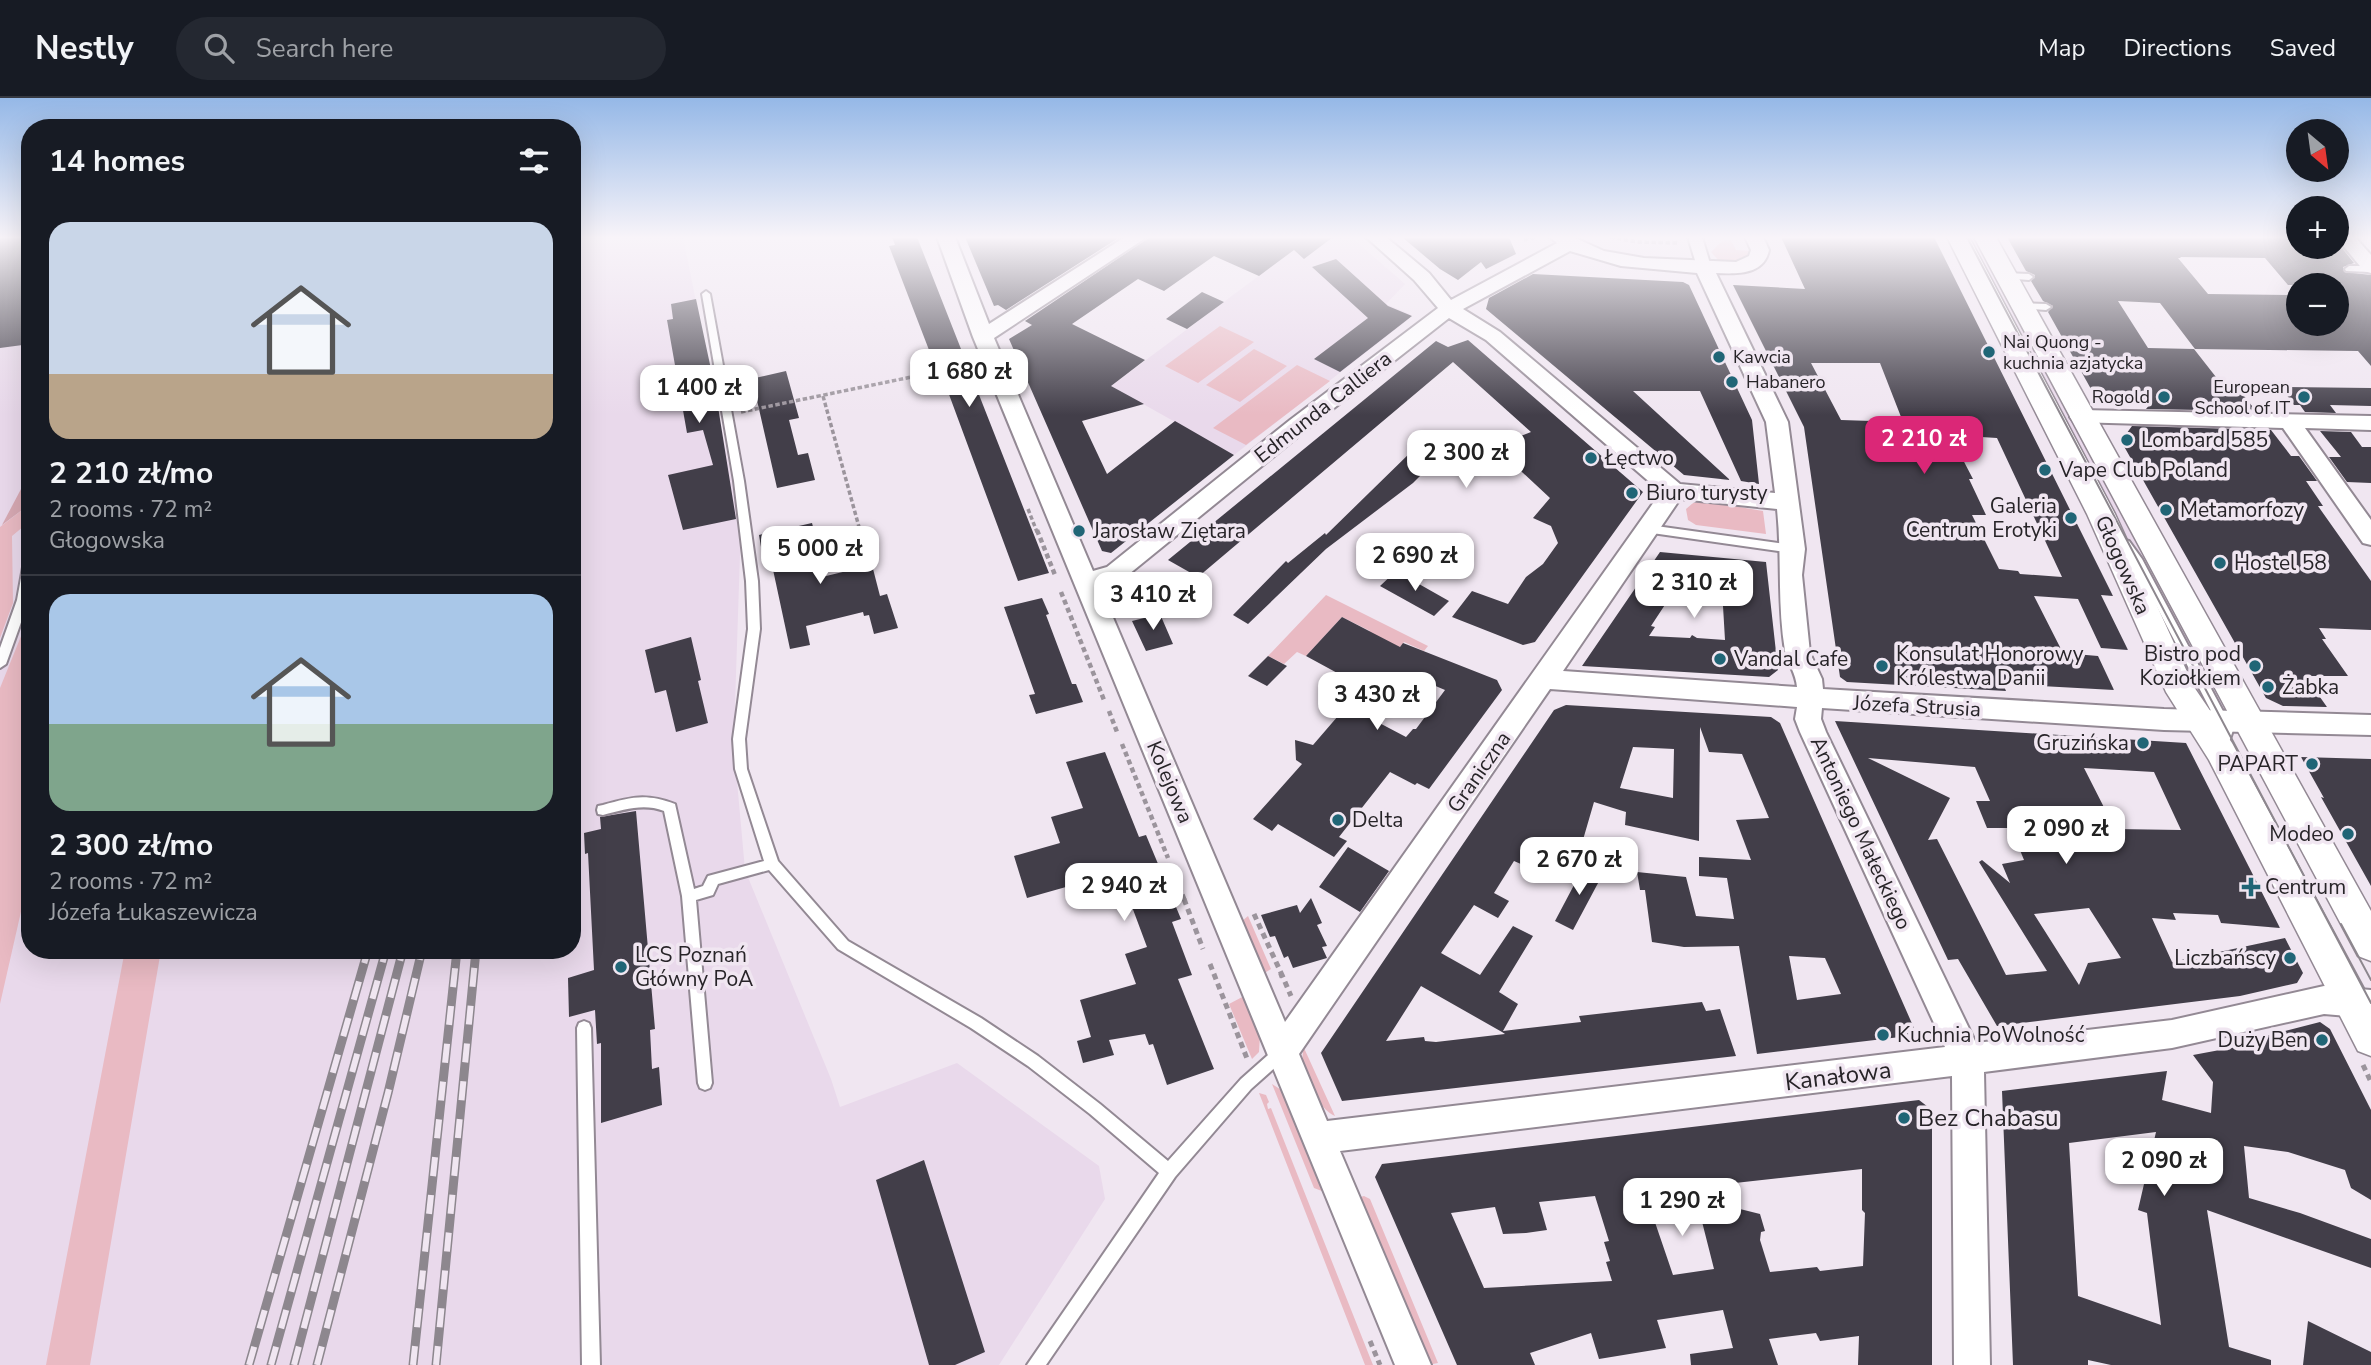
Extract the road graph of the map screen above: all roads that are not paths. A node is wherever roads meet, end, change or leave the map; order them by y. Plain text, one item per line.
1 (706, 296) edge
2 (968, 296) edge
3 (1046, 296) edge
4 (1438, 296) edge
5 (1471, 296) edge
6 (1718, 296) edge
7 (1989, 296) edge
8 (2016, 296) edge
9 (2021, 306) junction
10 (2046, 307) dead end
11 (1451, 308) junction
12 (983, 337) junction
13 (2081, 417) junction
14 (2290, 423) junction
15 (2371, 423) edge
16 (1674, 491) junction
17 (1786, 502) junction
18 (1649, 529) junction
19 (2371, 537) edge
20 (1793, 549) junction
21 (1087, 582) junction
22 (21, 606) edge
23 (0, 664) edge
24 (1544, 678) junction
25 (1811, 698) junction
26 (2371, 725) edge
27 (2223, 730) junction
28 (603, 810) dead end
29 (772, 864) junction
30 (689, 895) junction
31 (2371, 945) edge
32 (2362, 1003) edge
33 (584, 1028) dead end
34 (1282, 1051) junction
35 (2368, 1053) edge
36 (1968, 1061) junction
37 (705, 1083) dead end
38 (1320, 1138) junction
39 (1169, 1172) junction
40 (591, 1365) edge
41 (1036, 1365) edge
42 (1412, 1365) edge
43 (1972, 1365) edge

1 - 29 lane
2 - 12 street, Kolejowa
3 - 12 street
4 - 11 street
5 - 11 street, Edmunda Calliera
6 - 17 street, Antoniego Małeckiego
7 - 27 street, Głogowska
8 - 9 street, Głogowska
9 - 10 lane
9 - 13 street, Głogowska
11 - 16 street
11 - 21 street, Edmunda Calliera
12 - 21 street, Kolejowa
13 - 14 street
13 - 27 street, Głogowska
14 - 15 street
14 - 19 street
16 - 17 street
16 - 18 street, Graniczna
17 - 20 street, Antoniego Małeckiego
18 - 20 lane
18 - 24 street, Graniczna
20 - 25 street, Antoniego Małeckiego
21 - 34 street, Kolejowa
22 - 23 lane
24 - 25 street, Józefa Strusia
24 - 34 street, Graniczna
25 - 27 street, Józefa Strusia
25 - 36 street, Antoniego Małeckiego
26 - 27 street, Józefa Strusia
27 - 31 street, Głogowska
27 - 32 street, Głogowska
28 - 30 lane
29 - 30 lane
29 - 39 lane
30 - 37 lane
32 - 35 street, Głogowska
32 - 36 street, Kanałowa
33 - 40 lane
34 - 38 street, Kolejowa
34 - 39 lane
36 - 38 street, Kanałowa
36 - 43 street, Antoniego Małeckiego
38 - 42 street, Kolejowa
39 - 41 lane

